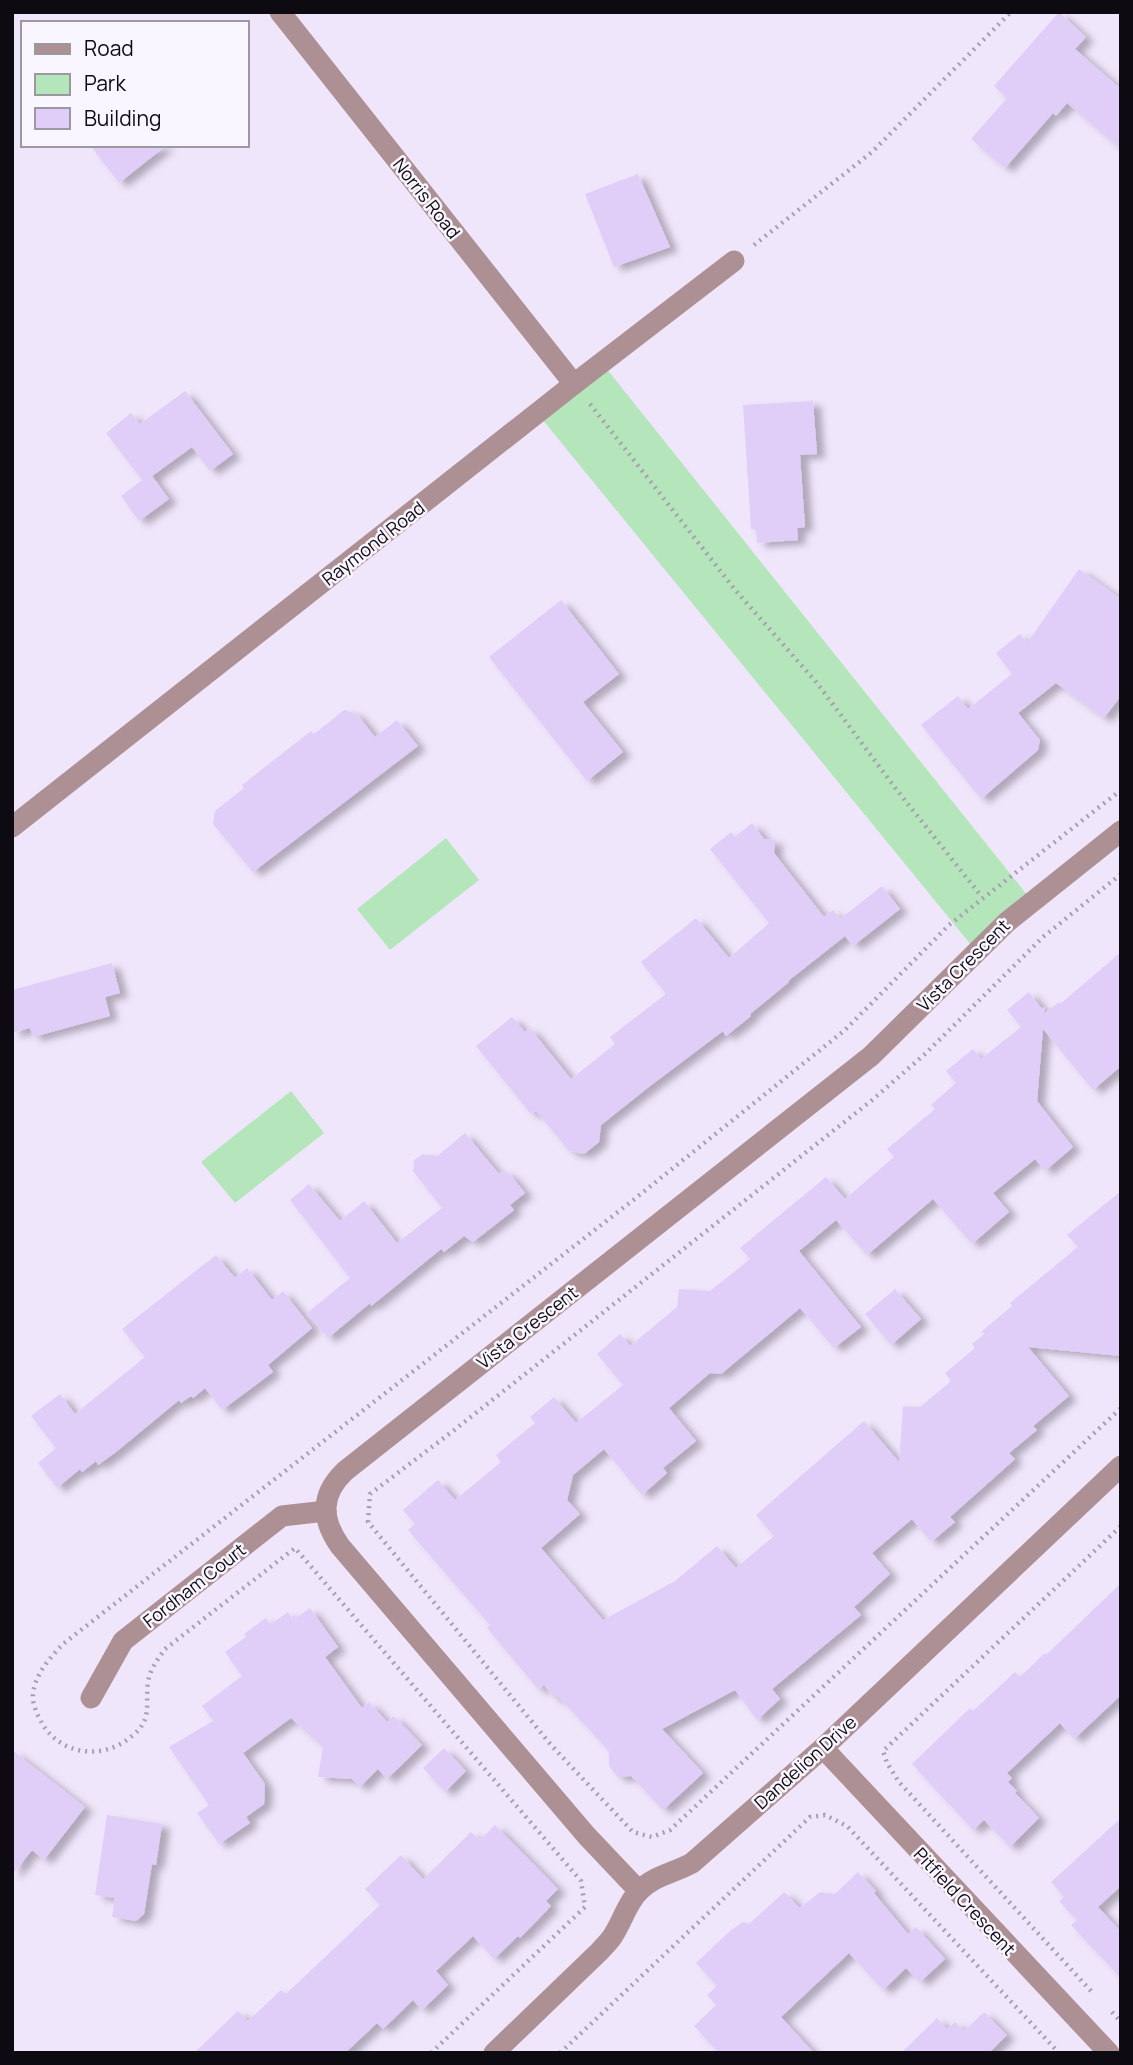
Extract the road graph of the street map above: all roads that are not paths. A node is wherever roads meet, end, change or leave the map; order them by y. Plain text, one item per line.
1 (280, 12) edge
2 (734, 261) road end
3 (574, 384) junction
4 (12, 827) edge
5 (1121, 831) edge
6 (1121, 1466) edge
7 (326, 1511) junction
8 (91, 1698) dead end
9 (823, 1748) junction
10 (639, 1891) junction
11 (494, 2053) edge
12 (1109, 2053) edge

1 - 3 street, Norris Road
2 - 3 street, Raymond Road
3 - 4 street, Raymond Road
5 - 7 street, Vista Crescent
6 - 9 street, Dandelion Drive
7 - 8 street, Fordham Court
7 - 10 street
9 - 10 street, Dandelion Drive
9 - 12 street, Pitfield Crescent
10 - 11 street, Dandelion Drive

